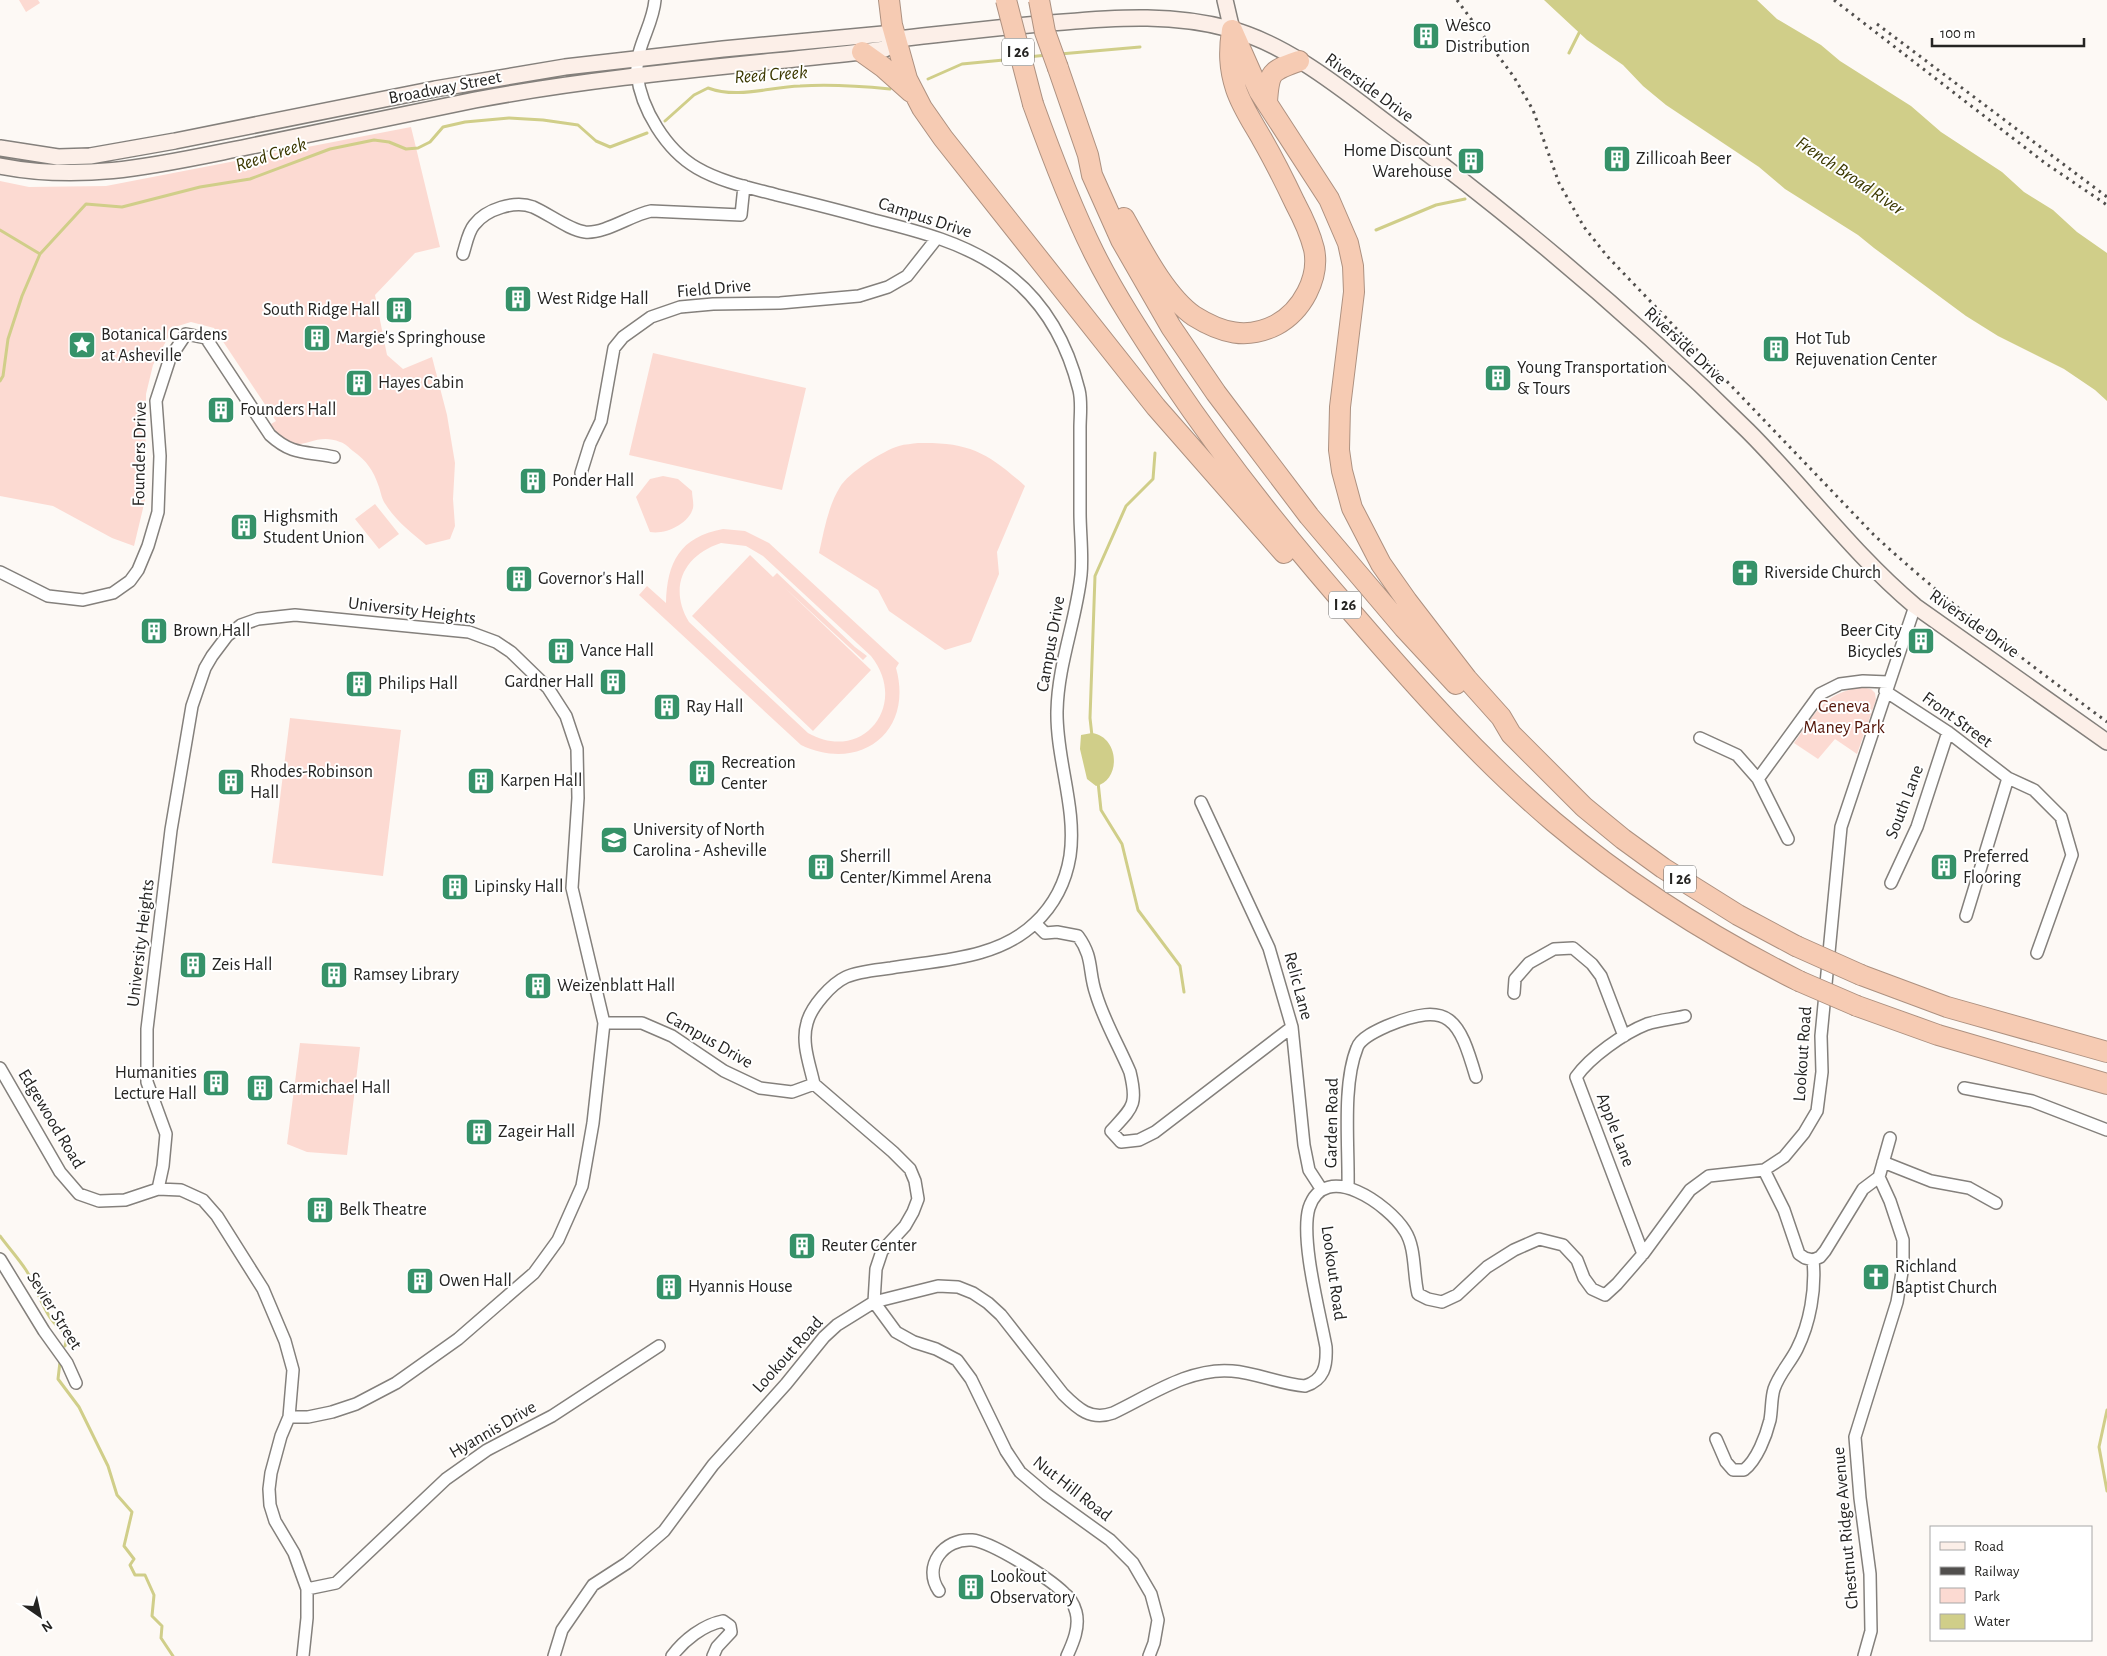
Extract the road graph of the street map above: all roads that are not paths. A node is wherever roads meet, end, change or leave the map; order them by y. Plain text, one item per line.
1 (655, 0) edge
2 (889, 0) edge
3 (1006, 0) edge
4 (1039, 0) edge
5 (1225, 0) edge
6 (1232, 30) junction
7 (897, 39) junction
8 (862, 52) junction
9 (637, 59) junction
10 (1299, 62) junction
11 (637, 76) junction
12 (915, 96) junction
13 (1267, 102) junction
14 (0, 148) edge
15 (1088, 155) junction
16 (0, 166) edge
17 (744, 186) junction
18 (937, 238) junction
19 (463, 254) dead end
20 (334, 457) dead end
21 (581, 473) dead end
22 (0, 572) edge
23 (1915, 606) junction
24 (1887, 686) junction
25 (1439, 710) junction
26 (1948, 732) junction
27 (1511, 734) junction
28 (1700, 738) dead end
29 (2107, 742) edge
30 (2008, 778) junction
31 (1758, 779) junction
32 (1201, 802) dead end
33 (1788, 839) dead end
34 (1891, 883) dead end
35 (1966, 916) dead end
36 (1035, 923) junction
37 (2037, 953) dead end
38 (1514, 993) dead end
39 (1685, 1016) dead end
40 (604, 1023) junction
41 (1292, 1026) junction
42 (1624, 1036) junction
43 (2107, 1052) edge
44 (0, 1068) edge
45 (1476, 1077) dead end
46 (814, 1084) junction
47 (2107, 1084) edge
48 (1964, 1088) dead end
49 (2107, 1130) edge
50 (1890, 1138) dead end
51 (1883, 1162) junction
52 (1764, 1170) junction
53 (1879, 1177) junction
54 (158, 1188) junction
55 (1348, 1188) junction
56 (1322, 1190) junction
57 (1996, 1203) dead end
58 (1643, 1254) junction
59 (0, 1258) edge
60 (1813, 1260) junction
61 (874, 1302) junction
62 (659, 1346) dead end
63 (76, 1383) dead end
64 (289, 1417) junction
65 (1716, 1439) dead end
66 (307, 1589) junction
67 (939, 1590) dead end
68 (303, 1656) edge
69 (554, 1656) edge
70 (672, 1656) edge
71 (713, 1656) edge
72 (1067, 1656) edge
73 (1149, 1656) edge
74 (1864, 1656) edge

1 - 9 street, Campus Drive
2 - 7 highway
3 - 25 highway, I 26, bridge
4 - 15 highway, I 26, bridge
5 - 6 main road
6 - 7 main road, Broadway Street
6 - 10 main road, Riverside Drive
6 - 13 highway
6 - 15 highway
7 - 8 main road, Broadway Street
7 - 9 main road, Broadway Street
7 - 12 highway
8 - 11 main road, Broadway Street
8 - 12 highway
9 - 11 street, Campus Drive
9 - 14 main road, Broadway Street
10 - 13 highway
10 - 23 main road, Riverside Drive
11 - 16 main road, Broadway Street
11 - 17 street, Campus Drive
12 - 25 highway
13 - 27 highway
15 - 27 highway, I 26
17 - 18 street, Campus Drive
17 - 19 street
18 - 21 street, Field Drive
18 - 36 street, Campus Drive
20 - 22 street, Founders Drive
23 - 24 street, Lookout Road
23 - 29 main road, Riverside Drive
24 - 26 street, Front Street
24 - 31 street
24 - 52 street, Lookout Road
25 - 47 highway, I 26, bridge
26 - 30 street, Front Street
26 - 34 street, South Lane
27 - 43 highway, I 26, bridge
28 - 31 street
30 - 35 street
30 - 37 street, Front Street
31 - 33 street
32 - 41 street, Relic Lane
36 - 41 street
36 - 46 street, Campus Drive
38 - 42 street
39 - 42 street
40 - 46 street, Campus Drive
40 - 54 street, University Heights
40 - 64 street, University Heights
41 - 56 street, Relic Lane
42 - 58 street, Apple Lane
44 - 54 street, Edgewood Road
45 - 55 street, Garden Road
46 - 61 street
48 - 49 street
50 - 51 street
51 - 53 street
51 - 57 street
52 - 58 street
52 - 60 street
53 - 60 street
53 - 74 street, Chestnut Ridge Avenue
54 - 64 street, Edgewood Road
55 - 56 street
55 - 58 street
56 - 61 street, Lookout Road
59 - 63 street, Sevier Street
60 - 65 street
61 - 69 street, Lookout Road
61 - 73 street, Nut Hill Road
62 - 66 street, Hyannis Drive
64 - 66 street, Edgewood Road
66 - 68 street, Edgewood Road
67 - 72 street
70 - 71 street

